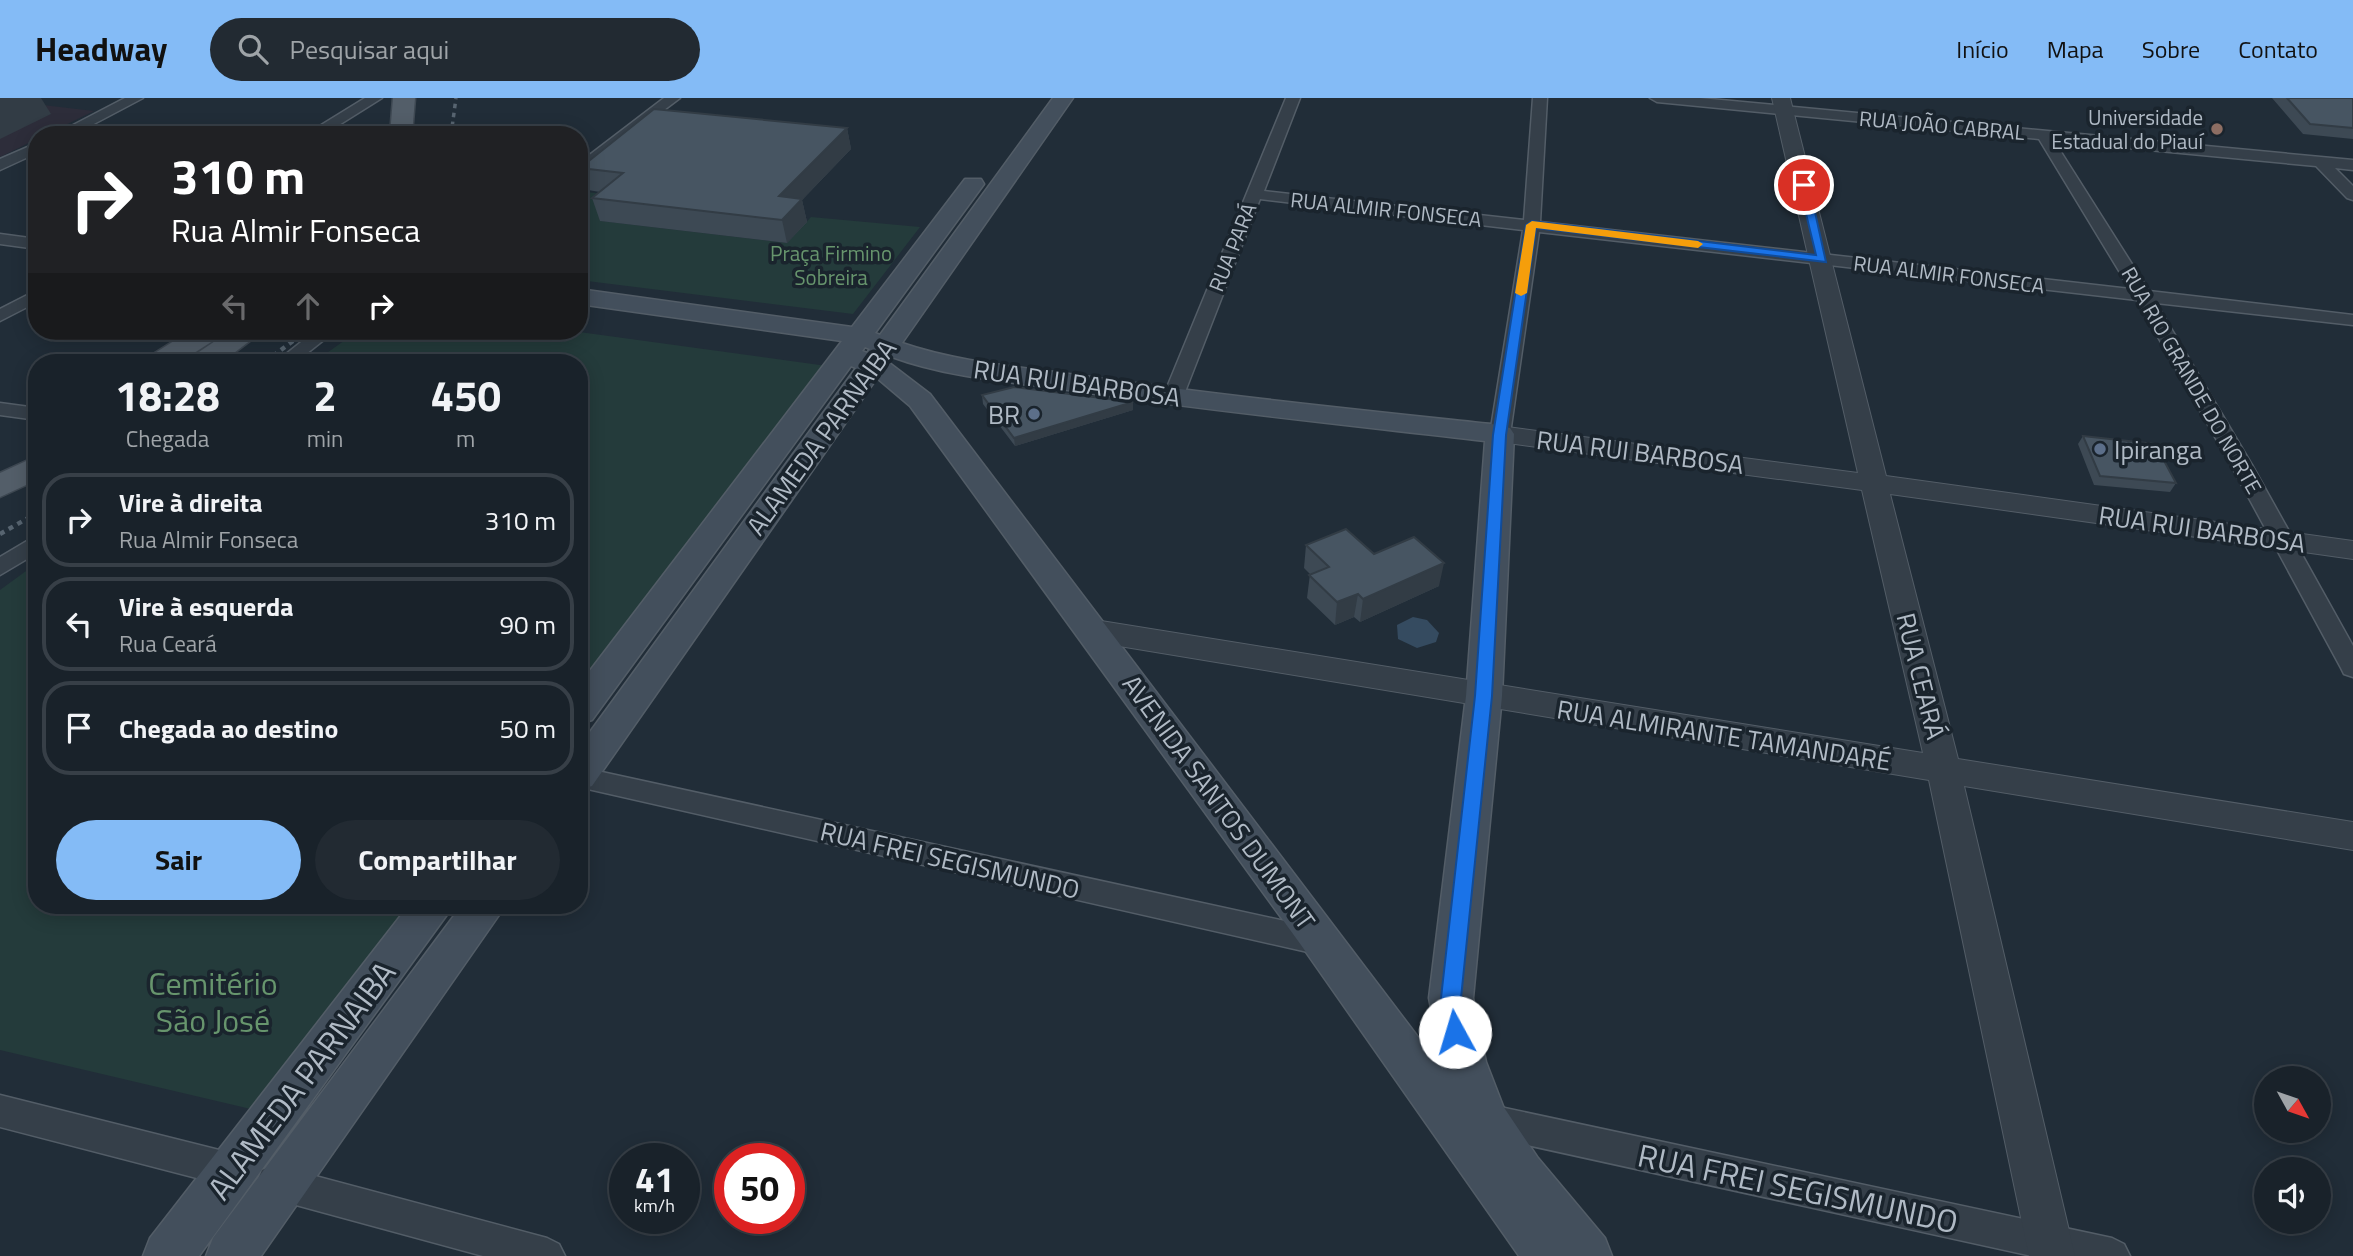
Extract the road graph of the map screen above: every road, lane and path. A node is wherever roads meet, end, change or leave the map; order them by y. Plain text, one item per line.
1 (136, 98) edge
2 (375, 98) edge
3 (380, 98) edge
4 (404, 98) edge
5 (673, 98) edge
6 (1037, 98) edge
7 (1063, 98) edge
8 (1293, 98) edge
9 (1540, 98) edge
10 (1657, 98) edge
11 (1783, 104) edge
12 (379, 122) dead end
13 (79, 126) edge
14 (327, 126) edge
15 (402, 126) edge
16 (2043, 134) junction
17 (28, 151) edge
18 (1017, 161) junction
19 (2321, 162) junction
20 (588, 163) edge
21 (988, 164) junction
22 (0, 165) edge
23 (2353, 165) edge
24 (1253, 194) junction
25 (2353, 195) edge
26 (1532, 225) junction
27 (0, 239) edge
28 (28, 243) edge
29 (1822, 259) junction
30 (2146, 297) junction
31 (28, 300) edge
32 (588, 303) edge
33 (0, 316) edge
34 (2353, 320) edge
35 (195, 340) edge
36 (236, 340) edge
37 (314, 340) edge
38 (866, 350) junction
39 (173, 354) edge
40 (215, 354) edge
41 (296, 354) edge
42 (970, 368) junction
43 (1173, 397) junction
44 (920, 400) junction
45 (0, 409) edge
46 (28, 413) edge
47 (1500, 435) junction
48 (28, 444) edge
49 (0, 460) edge
50 (28, 471) edge
51 (1874, 483) junction
52 (0, 487) edge
53 (2287, 542) junction
54 (28, 548) edge
55 (2353, 550) edge
56 (0, 568) edge
57 (1095, 631) junction
58 (2353, 668) edge
59 (1483, 696) junction
60 (588, 700) edge
61 (588, 763) edge
62 (1944, 771) junction
63 (588, 778) edge
64 (2353, 835) edge
65 (426, 914) edge
66 (478, 914) edge
67 (1321, 942) junction
68 (0, 1111) edge
69 (1484, 1119) junction
70 (233, 1170) junction
71 (282, 1184) junction
72 (2050, 1249) edge
73 (169, 1256) edge
74 (231, 1256) edge
75 (547, 1256) edge
76 (1549, 1256) edge
77 (1587, 1256) edge
78 (2112, 1256) edge

1 - 13 street
2 - 14 street
3 - 12 main road
4 - 15 main road
5 - 20 street
6 - 21 main road, ALAMEDA PARNAIBA
7 - 18 main road, ALAMEDA PARNAIBA
8 - 24 street, RUA PARÁ
9 - 26 street
10 - 11 street, RUA JOÃO CABRAL
11 - 16 street, RUA JOÃO CABRAL
11 - 29 street, RUA CEARÁ
16 - 19 street, RUA JOÃO CABRAL
16 - 30 street, RUA RIO GRANDE DO NORTE
17 - 22 street
18 - 21 main road
18 - 38 main road, ALAMEDA PARNAIBA
19 - 23 street, RUA JOÃO CABRAL
19 - 25 street
21 - 38 main road, ALAMEDA PARNAIBA
24 - 26 street, RUA ALMIR FONSECA
24 - 43 street, RUA PARÁ
26 - 29 street, RUA ALMIR FONSECA
26 - 47 street
27 - 28 street
29 - 30 street, RUA ALMIR FONSECA
29 - 51 street, RUA CEARÁ
30 - 34 street, RUA ALMIR FONSECA
30 - 53 street, RUA RIO GRANDE DO NORTE
31 - 33 street
32 - 38 main road, RUA RUI BARBOSA
35 - 39 main road
36 - 40 main road
37 - 41 street
38 - 42 main road, RUA RUI BARBOSA
38 - 44 main road, AVENIDA SANTOS DUMONT
38 - 60 main road, ALAMEDA PARNAIBA
38 - 61 main road, ALAMEDA PARNAIBA
42 - 43 main road, RUA RUI BARBOSA
42 - 44 main road
43 - 47 main road, RUA RUI BARBOSA
44 - 57 main road, AVENIDA SANTOS DUMONT
45 - 46 street
47 - 51 street, RUA RUI BARBOSA
47 - 59 main road
48 - 49 main road
50 - 52 main road
51 - 53 street, RUA RUI BARBOSA
51 - 62 street, RUA CEARÁ
53 - 55 street, RUA RUI BARBOSA
53 - 58 street, RUA RIO GRANDE DO NORTE
54 - 56 street
57 - 59 street, RUA ALMIRANTE TAMANDARÉ
57 - 67 main road, AVENIDA SANTOS DUMONT
59 - 62 street, RUA ALMIRANTE TAMANDARÉ
59 - 69 main road
62 - 64 street, RUA ALMIRANTE TAMANDARÉ
62 - 72 street, RUA CEARÁ
63 - 67 street, RUA FREI SEGISMUNDO
65 - 70 main road, ALAMEDA PARNAIBA
66 - 71 main road, ALAMEDA PARNAIBA
67 - 76 main road, AVENIDA SANTOS DUMONT
68 - 70 street
69 - 72 street, RUA FREI SEGISMUNDO
69 - 77 main road
70 - 71 street
70 - 73 main road, ALAMEDA PARNAIBA
71 - 74 main road, ALAMEDA PARNAIBA
71 - 75 street
72 - 78 street, RUA FREI SEGISMUNDO

